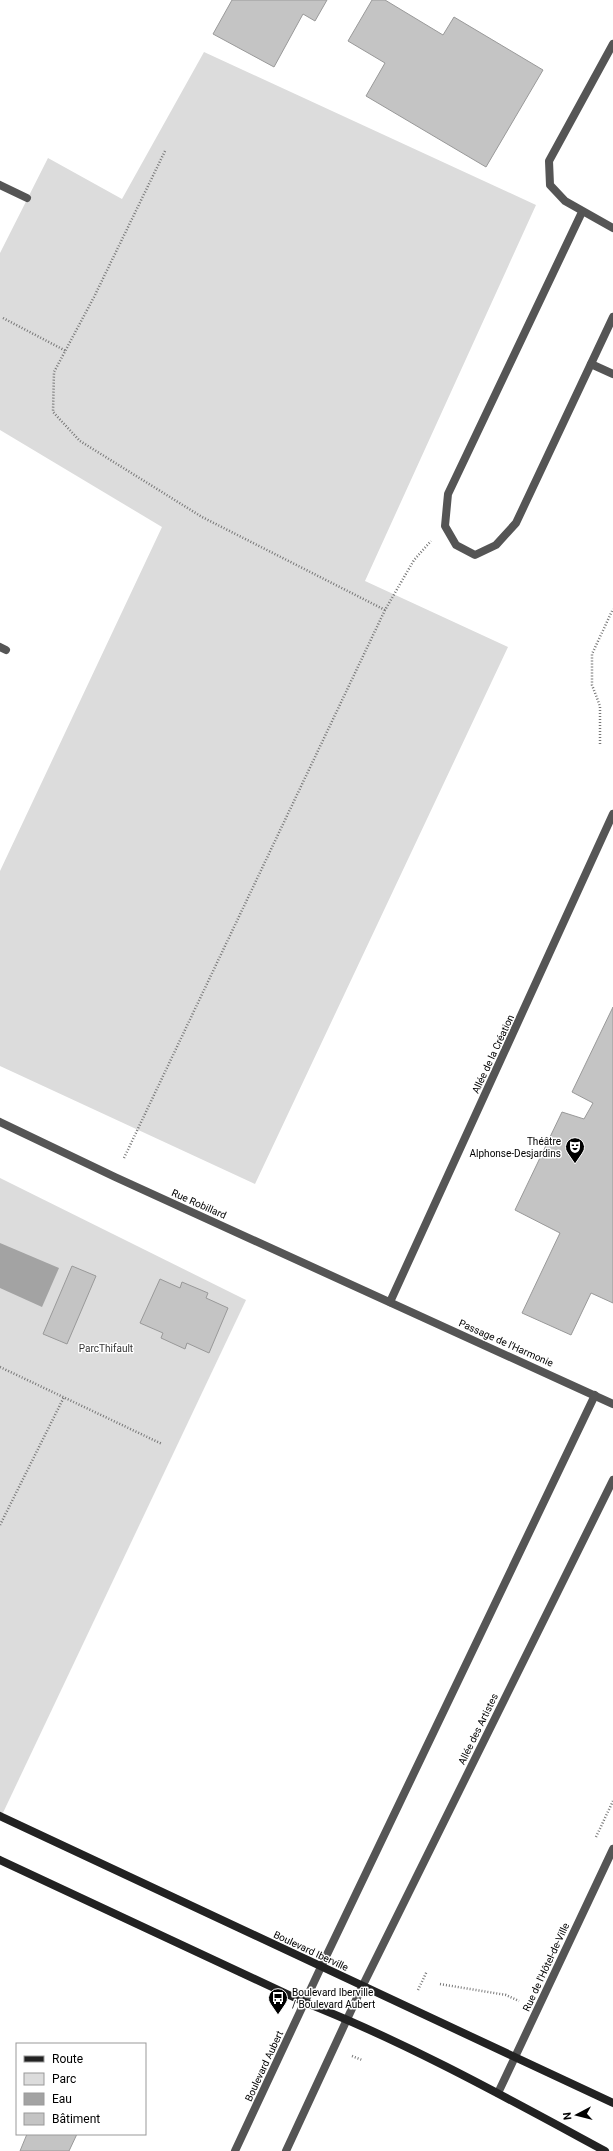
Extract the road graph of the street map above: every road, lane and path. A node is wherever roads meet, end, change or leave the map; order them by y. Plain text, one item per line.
1 (613, 44) edge
2 (165, 152) dead end
3 (0, 185) edge
4 (27, 198) dead end
5 (582, 212) junction
6 (613, 228) edge
7 (613, 317) edge
8 (3, 318) dead end
9 (66, 351) junction
10 (591, 364) junction
11 (613, 374) edge
12 (445, 526) junction
13 (613, 609) edge
14 (385, 610) junction
15 (600, 744) dead end
16 (613, 814) edge
17 (0, 1122) edge
18 (115, 1177) junction
19 (390, 1302) junction
20 (0, 1367) edge
21 (595, 1395) junction
22 (64, 1397) junction
23 (613, 1404) edge
24 (162, 1444) dead end
25 (613, 1480) edge
26 (0, 1525) edge
27 (0, 1816) edge
28 (613, 1849) edge
29 (0, 1860) edge
30 (321, 1967) junction
31 (440, 1984) dead end
32 (362, 1987) junction
33 (304, 2002) junction
34 (522, 2002) dead end
35 (347, 2019) junction
36 (514, 2057) junction
37 (498, 2093) junction
38 (613, 2103) edge
39 (235, 2151) edge
40 (286, 2151) edge
41 (605, 2151) edge

1 - 5 street
2 - 9 path
3 - 4 street
5 - 6 street
5 - 12 street
7 - 10 street
8 - 9 path
9 - 14 path
10 - 11 street
10 - 12 street
12 - 14 path
13 - 15 path
14 - 18 path
16 - 19 street, Allée de la Création
17 - 18 street, Rue Robillard
18 - 19 street, Rue Robillard
19 - 21 street, Passage de l'Harmonie
20 - 22 path
21 - 23 street, Passage de l'Harmonie
21 - 30 street, Boulevard Aubert
22 - 24 path
22 - 26 path
25 - 32 street, Allée des Artistes
27 - 30 street, Boulevard Iberville
28 - 36 street, Rue de l'Hôtel-de-Ville
29 - 33 street
30 - 32 street, Boulevard Iberville
30 - 33 street, Boulevard Aubert
31 - 34 path
32 - 35 street
32 - 36 street, Boulevard Iberville
33 - 35 street
33 - 39 street, Boulevard Aubert
35 - 37 street
35 - 40 street
36 - 37 street, Rue de l'Hôtel-de-Ville
36 - 38 street, Boulevard Iberville
37 - 41 street

